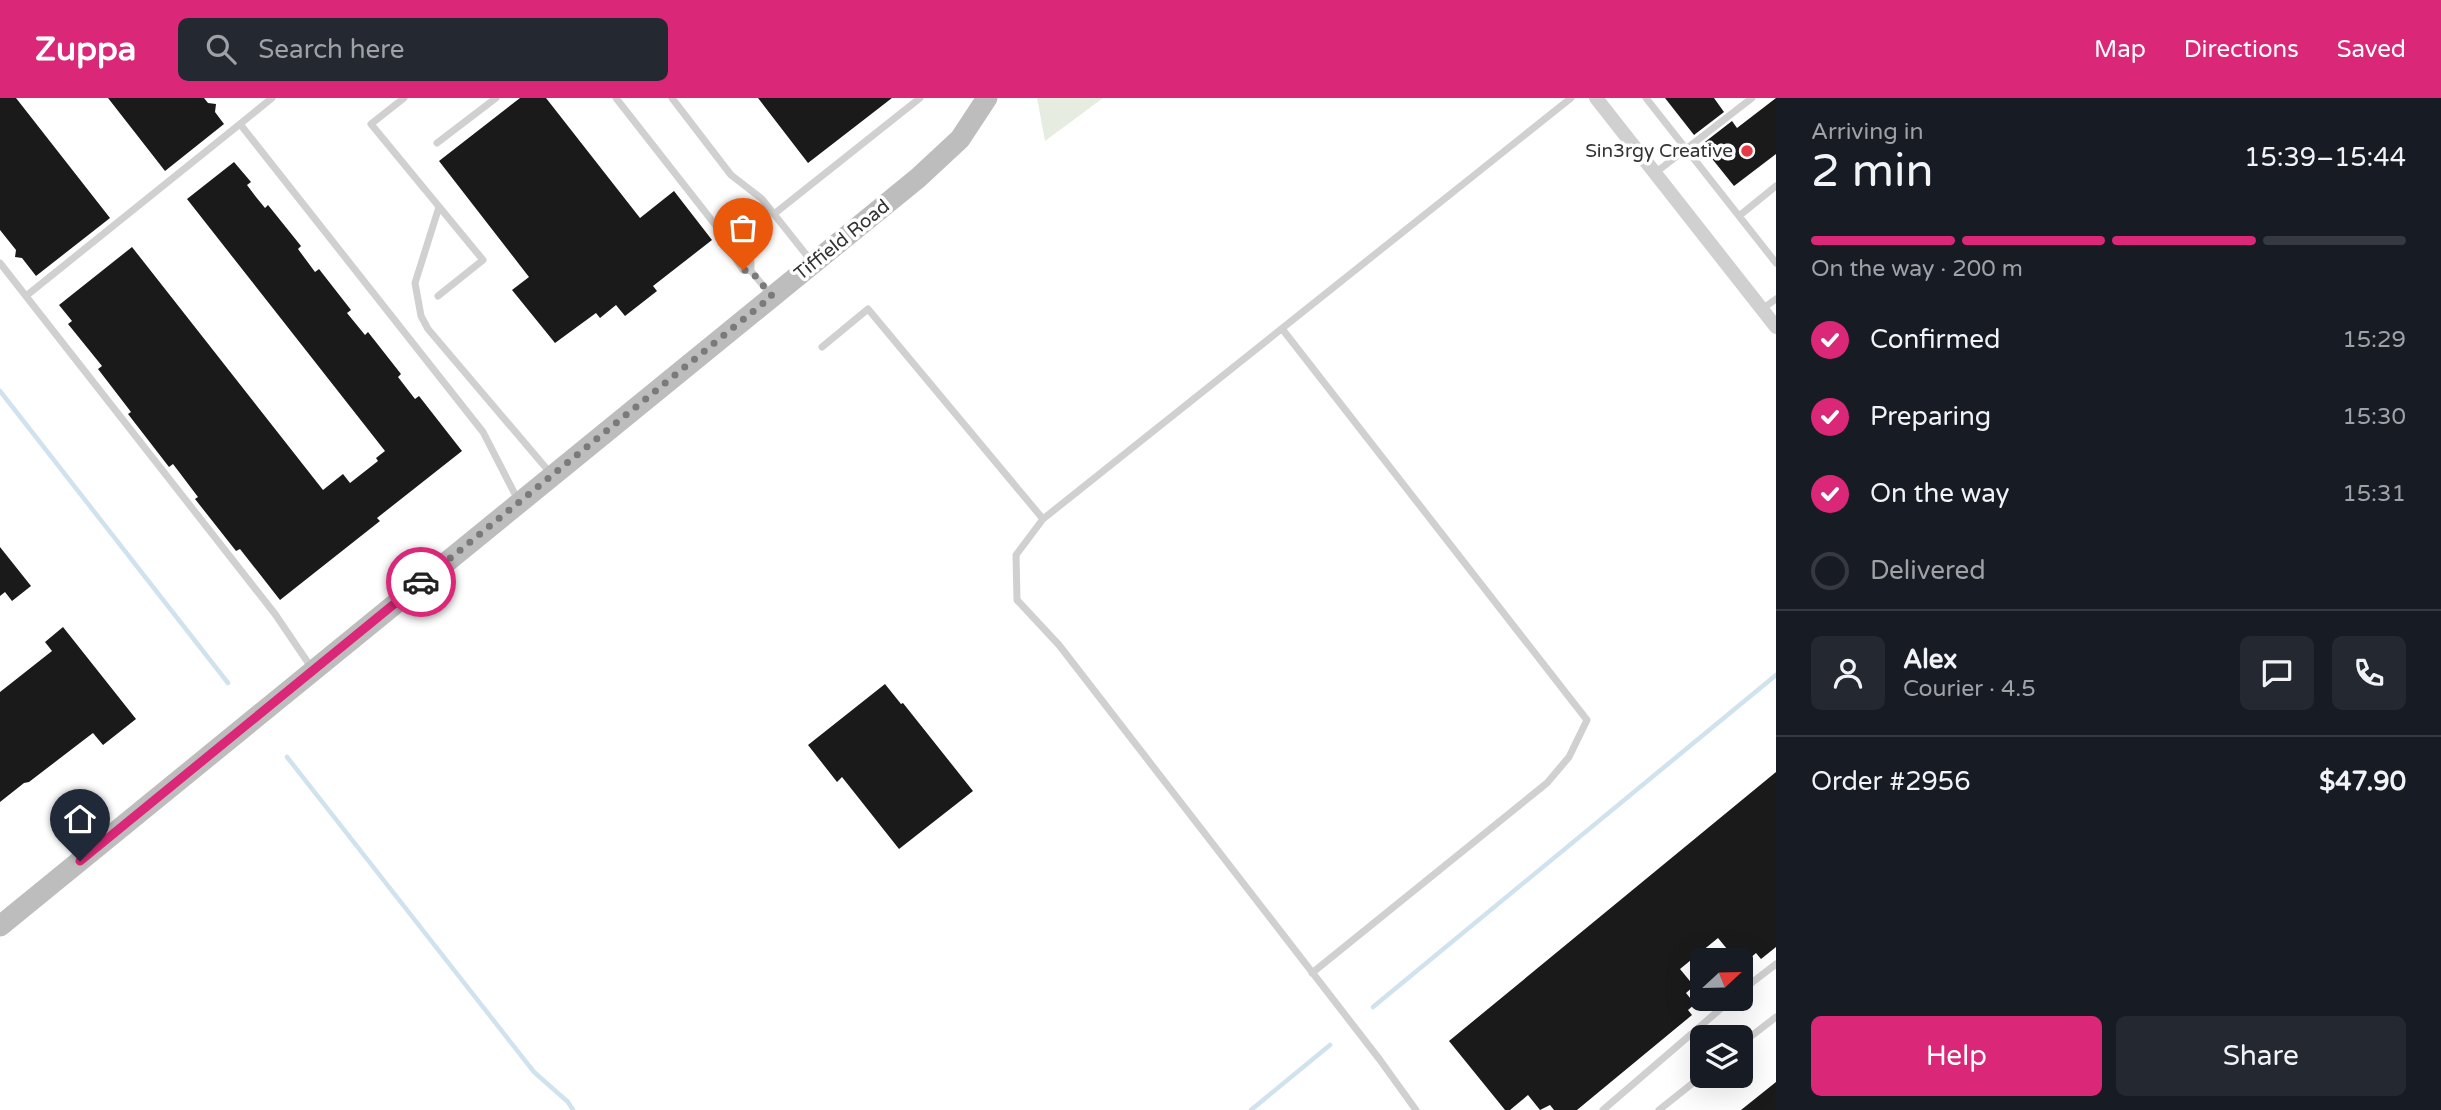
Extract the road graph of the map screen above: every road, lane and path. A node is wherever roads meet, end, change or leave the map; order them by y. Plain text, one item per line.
1 (271, 98) edge
2 (404, 98) edge
3 (496, 98) edge
4 (616, 98) edge
5 (672, 98) edge
6 (920, 98) edge
7 (987, 98) edge
8 (1572, 98) edge
9 (1646, 98) edge
10 (1752, 98) edge
11 (1604, 101) edge
12 (240, 124) junction
13 (437, 143) dead end
14 (1686, 148) junction
15 (1655, 173) junction
16 (1776, 186) edge
17 (439, 207) junction
18 (774, 214) junction
19 (1739, 216) junction
20 (0, 263) edge
21 (813, 263) junction
22 (1776, 263) edge
23 (26, 296) junction
24 (438, 296) dead end
25 (772, 296) junction
26 (1776, 299) edge
27 (1762, 309) junction
28 (1776, 327) edge
29 (1283, 330) junction
30 (821, 347) dead end
31 (553, 475) junction
32 (520, 502) junction
33 (1043, 519) junction
34 (313, 671) junction
35 (0, 926) edge
36 (1776, 964) edge
37 (1312, 972) junction
38 (1754, 981) edge
39 (1717, 1012) edge
40 (1776, 1017) edge
41 (1753, 1035) edge
42 (1690, 1085) edge
43 (1416, 1110) edge
44 (1603, 1110) edge
45 (1659, 1110) edge

1 - 12 lane
2 - 17 lane
3 - 13 lane
4 - 25 lane
5 - 18 lane
6 - 18 lane
7 - 21 street, Tiffield Road
8 - 29 lane
9 - 14 lane
10 - 14 lane
11 - 15 street
12 - 23 lane
12 - 32 lane
14 - 15 lane
14 - 19 lane
15 - 27 street
16 - 19 lane
17 - 24 lane
17 - 31 lane
18 - 21 lane
19 - 22 lane
20 - 23 lane
21 - 25 street, Tiffield Road
23 - 34 lane
25 - 31 street, Tiffield Road
26 - 27 lane
27 - 28 street
29 - 33 lane
29 - 37 lane
30 - 33 lane
31 - 32 street, Tiffield Road
32 - 34 street, Tiffield Road
33 - 37 lane
34 - 35 street, Tiffield Road
36 - 38 lane
37 - 43 lane
39 - 44 lane
40 - 41 lane
42 - 45 lane

